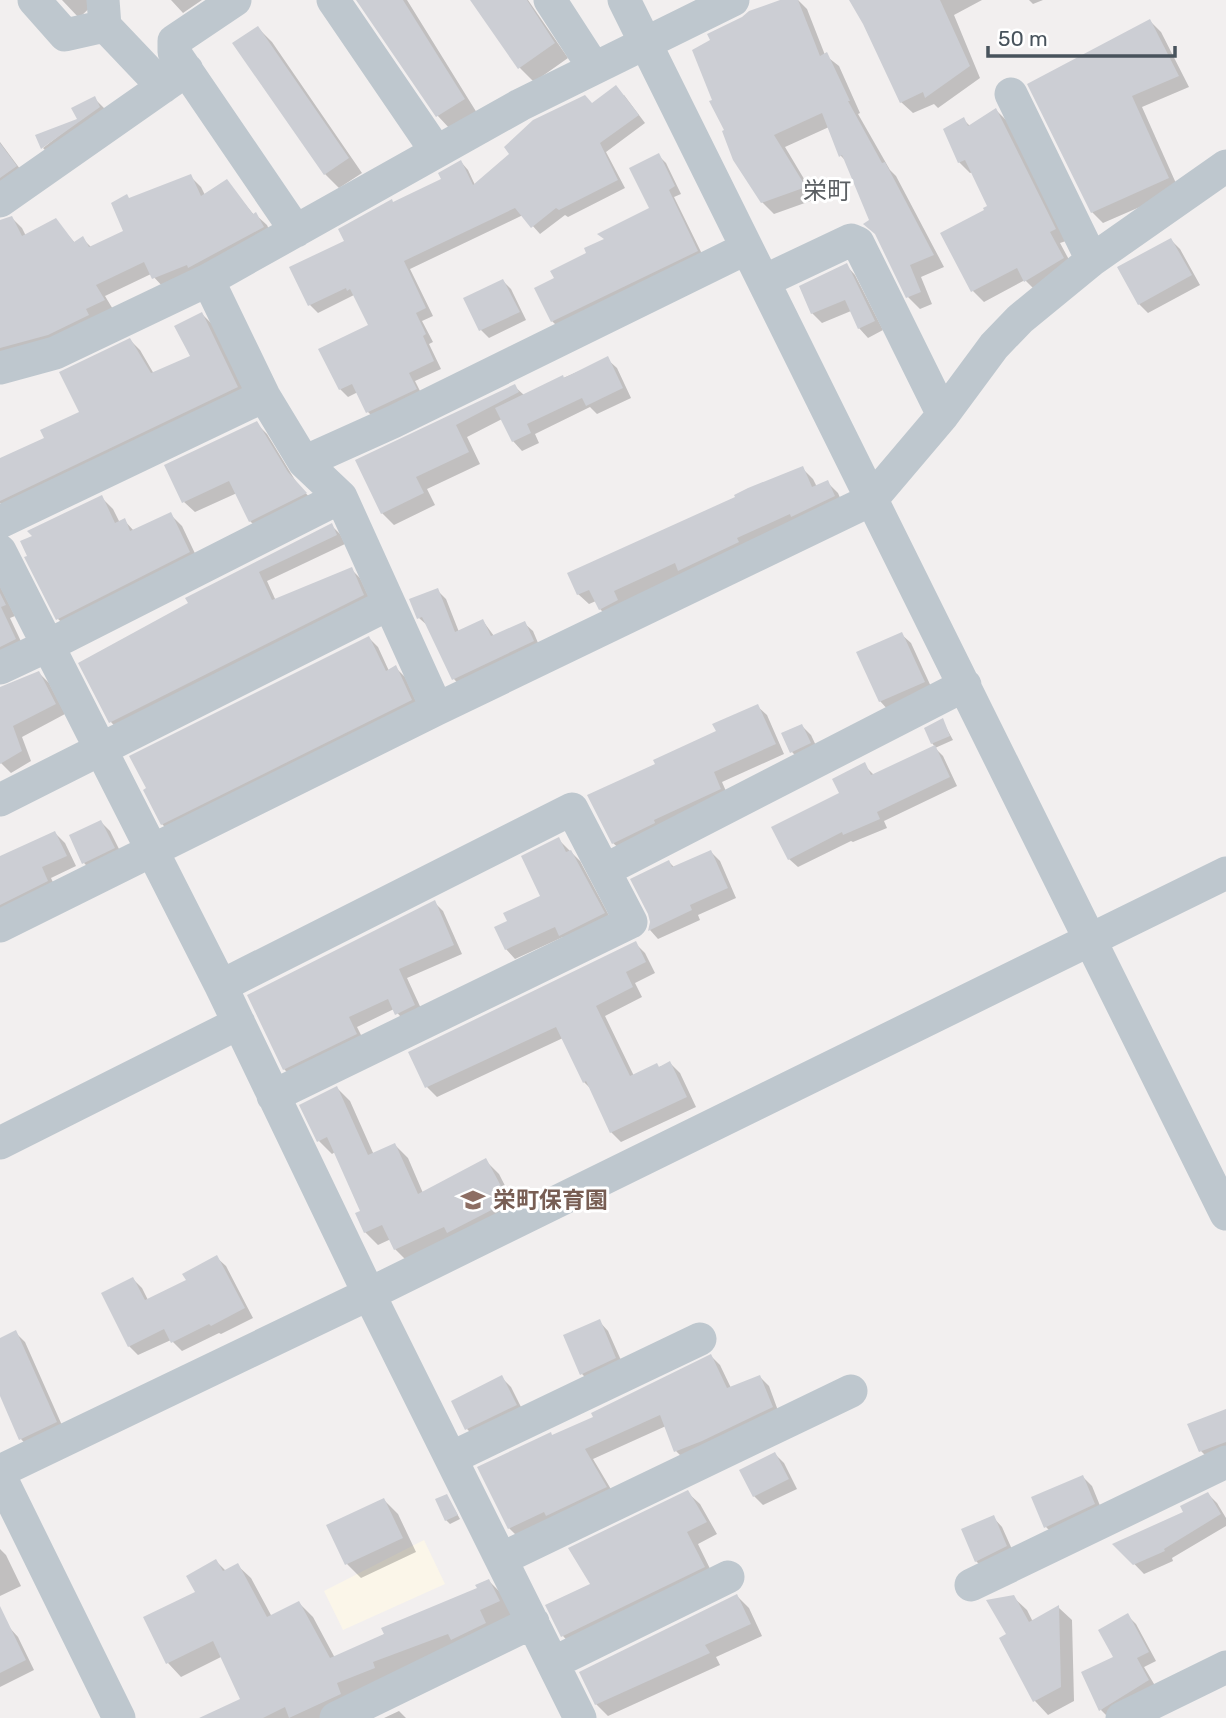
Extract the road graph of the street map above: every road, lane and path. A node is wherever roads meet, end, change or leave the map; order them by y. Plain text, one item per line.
1 (34, 0) edge
2 (234, 0) edge
3 (333, 0) edge
4 (550, 0) edge
5 (624, 0) edge
6 (733, 0) edge
7 (104, 13) edge
8 (646, 44) junction
9 (594, 68) junction
10 (175, 78) junction
11 (1011, 94) dead end
12 (436, 151) junction
13 (1226, 166) edge
14 (0, 201) edge
15 (296, 231) junction
16 (747, 248) junction
17 (1092, 260) junction
18 (208, 280) junction
19 (764, 281) junction
20 (0, 368) edge
21 (264, 396) junction
22 (943, 415) junction
23 (304, 462) junction
24 (341, 497) junction
25 (871, 500) junction
26 (0, 523) edge
27 (0, 551) edge
28 (389, 604) junction
29 (47, 646) junction
30 (0, 668) edge
31 (965, 685) junction
32 (437, 709) junction
33 (102, 749) junction
34 (0, 800) edge
35 (153, 852) junction
36 (605, 870) junction
37 (1226, 873) edge
38 (0, 926) edge
39 (1090, 939) junction
40 (220, 986) junction
41 (239, 1023) junction
42 (273, 1096) junction
43 (0, 1143) edge
44 (1226, 1214) edge
45 (369, 1294) junction
46 (701, 1339) dead end
47 (851, 1391) dead end
48 (451, 1458) junction
49 (1226, 1462) edge
50 (0, 1471) edge
51 (0, 1476) edge
52 (501, 1559) junction
53 (727, 1577) dead end
54 (971, 1585) dead end
55 (533, 1622) junction
56 (553, 1663) junction
57 (1226, 1667) edge
58 (119, 1718) edge
59 (336, 1718) edge
60 (580, 1718) edge
61 (1122, 1718) edge

1 - 7 street
2 - 10 street
3 - 12 street
4 - 9 street
5 - 8 street
6 - 8 street
7 - 10 street
8 - 9 street
8 - 16 street
9 - 12 street
10 - 14 street
10 - 15 street
11 - 17 street
12 - 15 street
13 - 17 street
15 - 18 street
16 - 19 street
16 - 23 street
17 - 22 street
18 - 20 street
18 - 21 street
19 - 22 street
19 - 25 street
21 - 23 street
21 - 26 street
22 - 25 street
23 - 24 street
24 - 28 street
24 - 29 street
25 - 31 street
25 - 32 street
27 - 29 street
28 - 32 street
28 - 33 street
29 - 30 street
29 - 33 street
31 - 36 street
31 - 39 street
32 - 35 street
33 - 34 street
33 - 35 street
35 - 38 street
35 - 40 street
36 - 40 street
36 - 42 street
37 - 39 street
39 - 44 street
39 - 45 street
40 - 41 street
41 - 42 street
41 - 43 street
42 - 45 street
45 - 48 street
45 - 50 street
46 - 48 street
47 - 52 street
48 - 52 street
49 - 54 street
51 - 58 street
52 - 55 street
53 - 56 street
55 - 56 street
55 - 59 street
56 - 60 street
57 - 61 street

